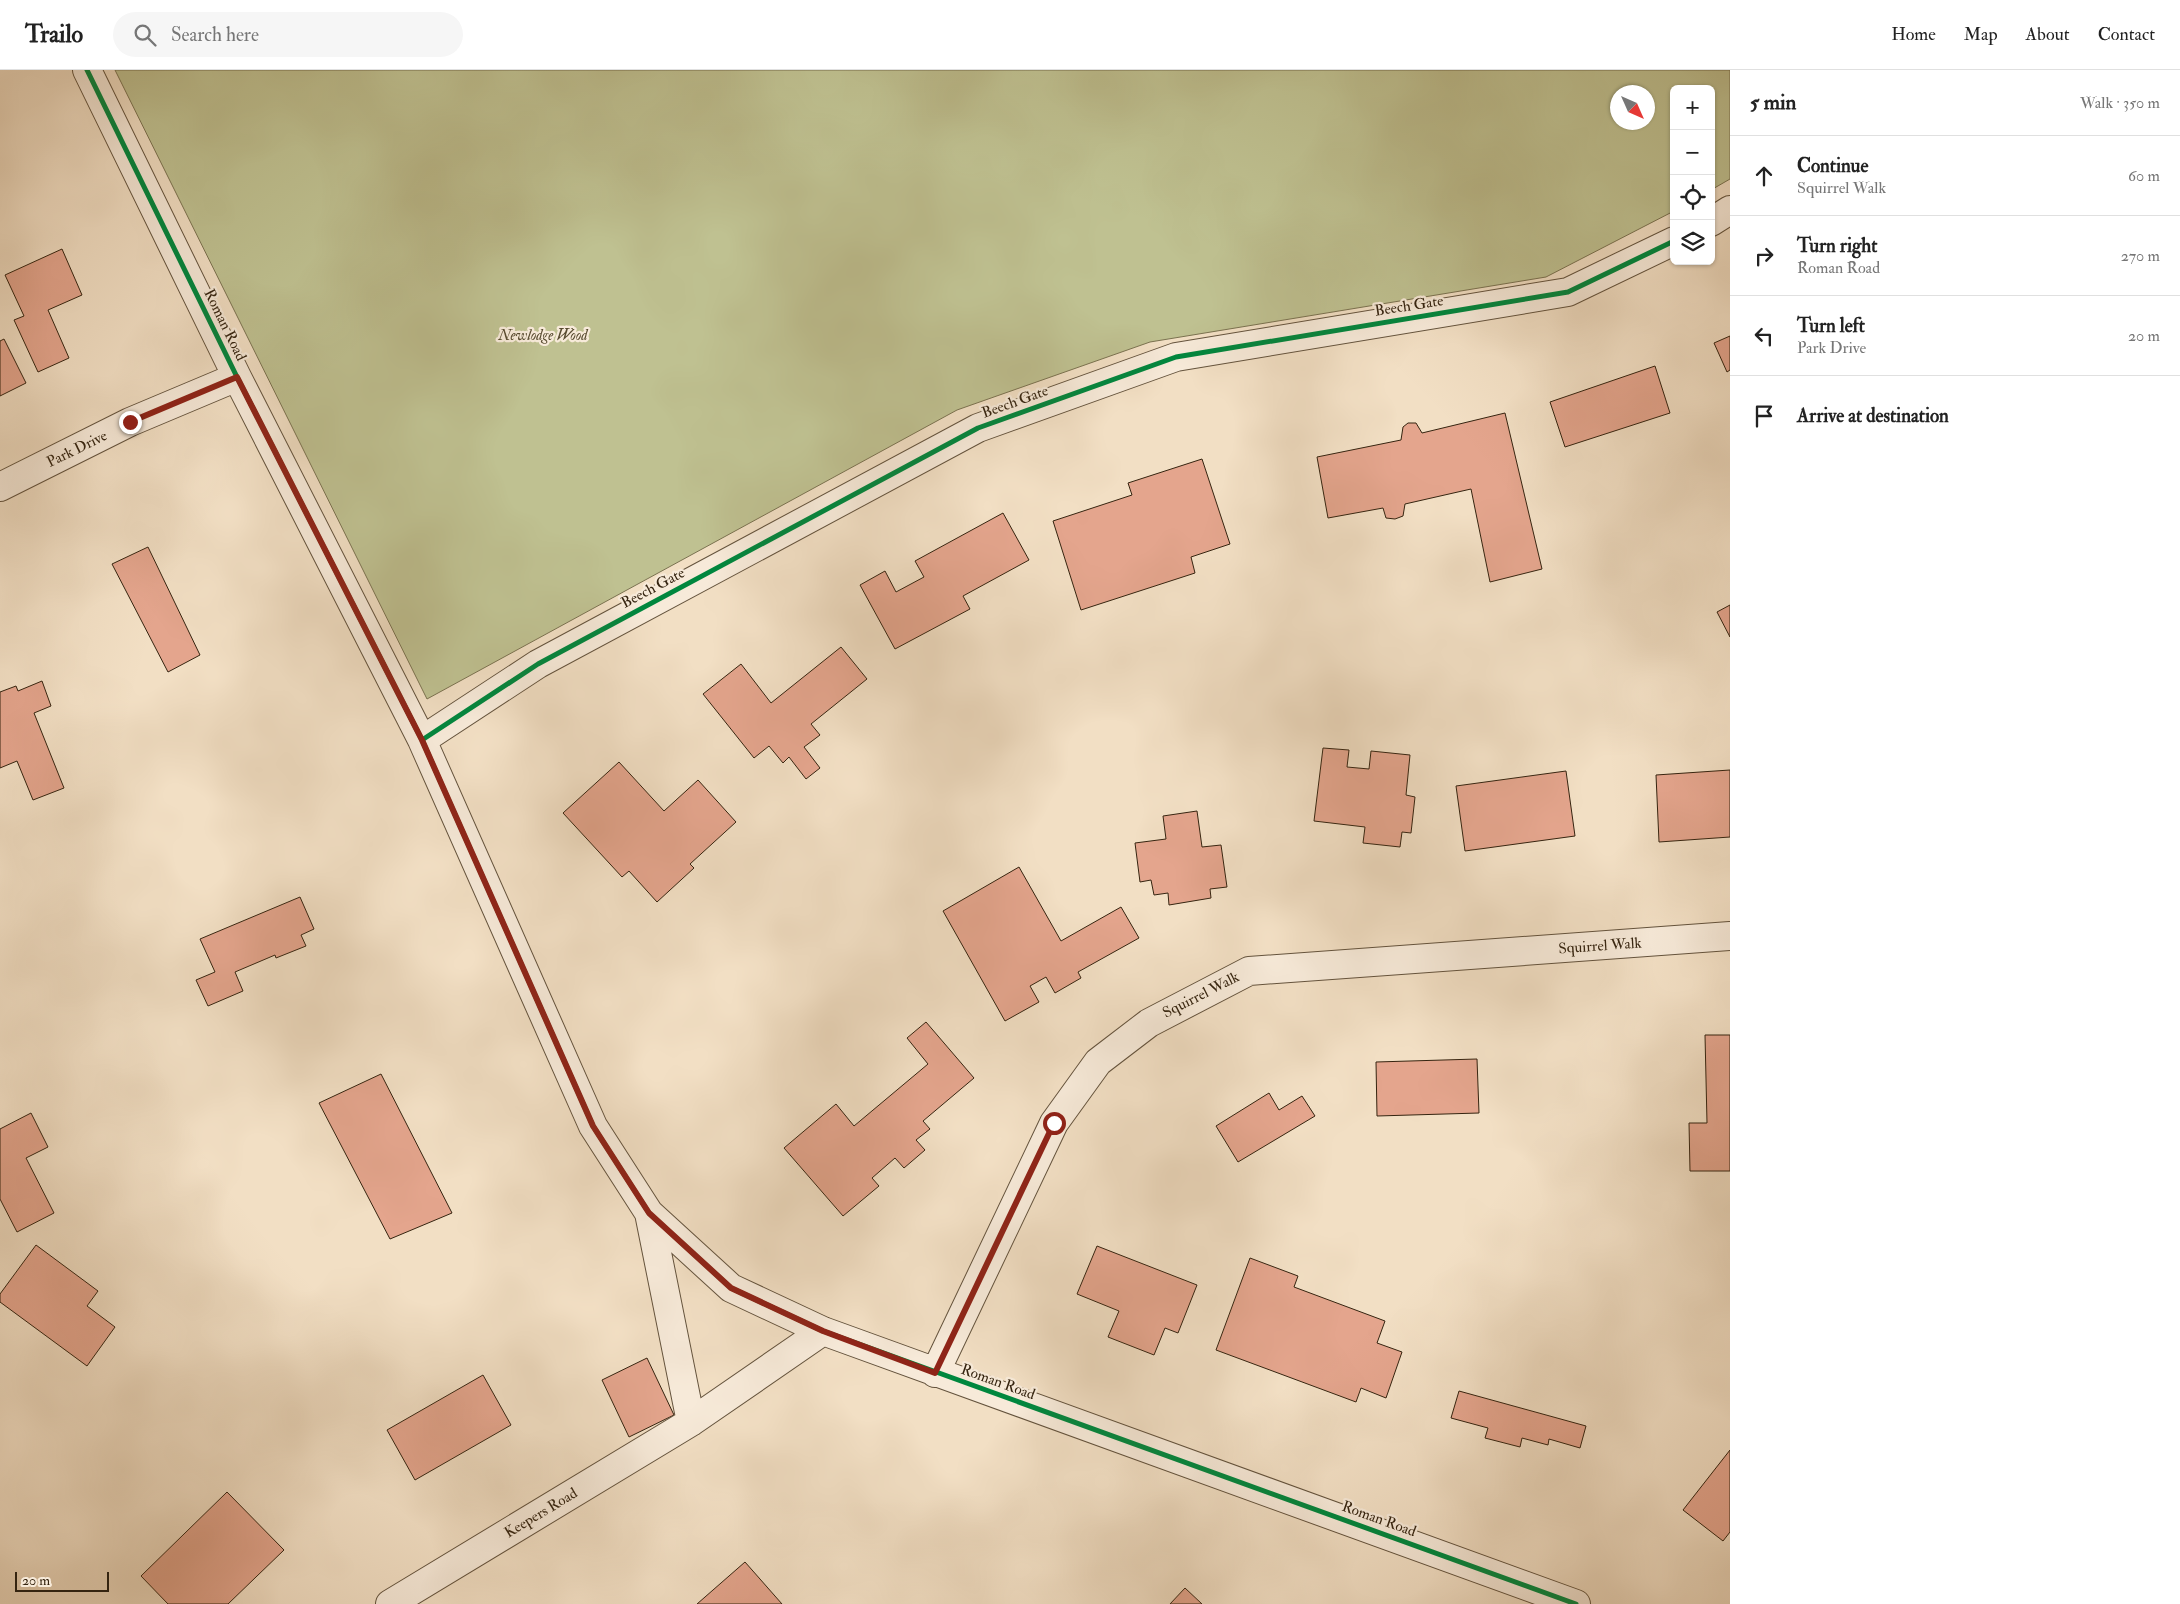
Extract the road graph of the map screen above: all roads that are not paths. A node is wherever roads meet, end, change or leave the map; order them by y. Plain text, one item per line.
1 (87, 70) edge
2 (1730, 210) edge
3 (1714, 220) edge
4 (1670, 244) edge
5 (237, 377) junction
6 (0, 486) edge
7 (422, 740) junction
8 (1730, 936) edge
9 (649, 1213) junction
10 (823, 1331) junction
11 (935, 1373) junction
12 (691, 1422) junction
13 (1568, 1603) edge
14 (390, 1604) edge

1 - 5 street, Roman Road
2 - 3 street
4 - 7 street, Beech Gate
5 - 6 street, Park Drive
5 - 7 street, Roman Road
7 - 9 street, Roman Road
8 - 11 street, Squirrel Walk
9 - 10 street, Roman Road
9 - 12 street
10 - 11 street, Roman Road
10 - 12 street, Keepers Road
11 - 13 street, Roman Road
12 - 14 street, Keepers Road

